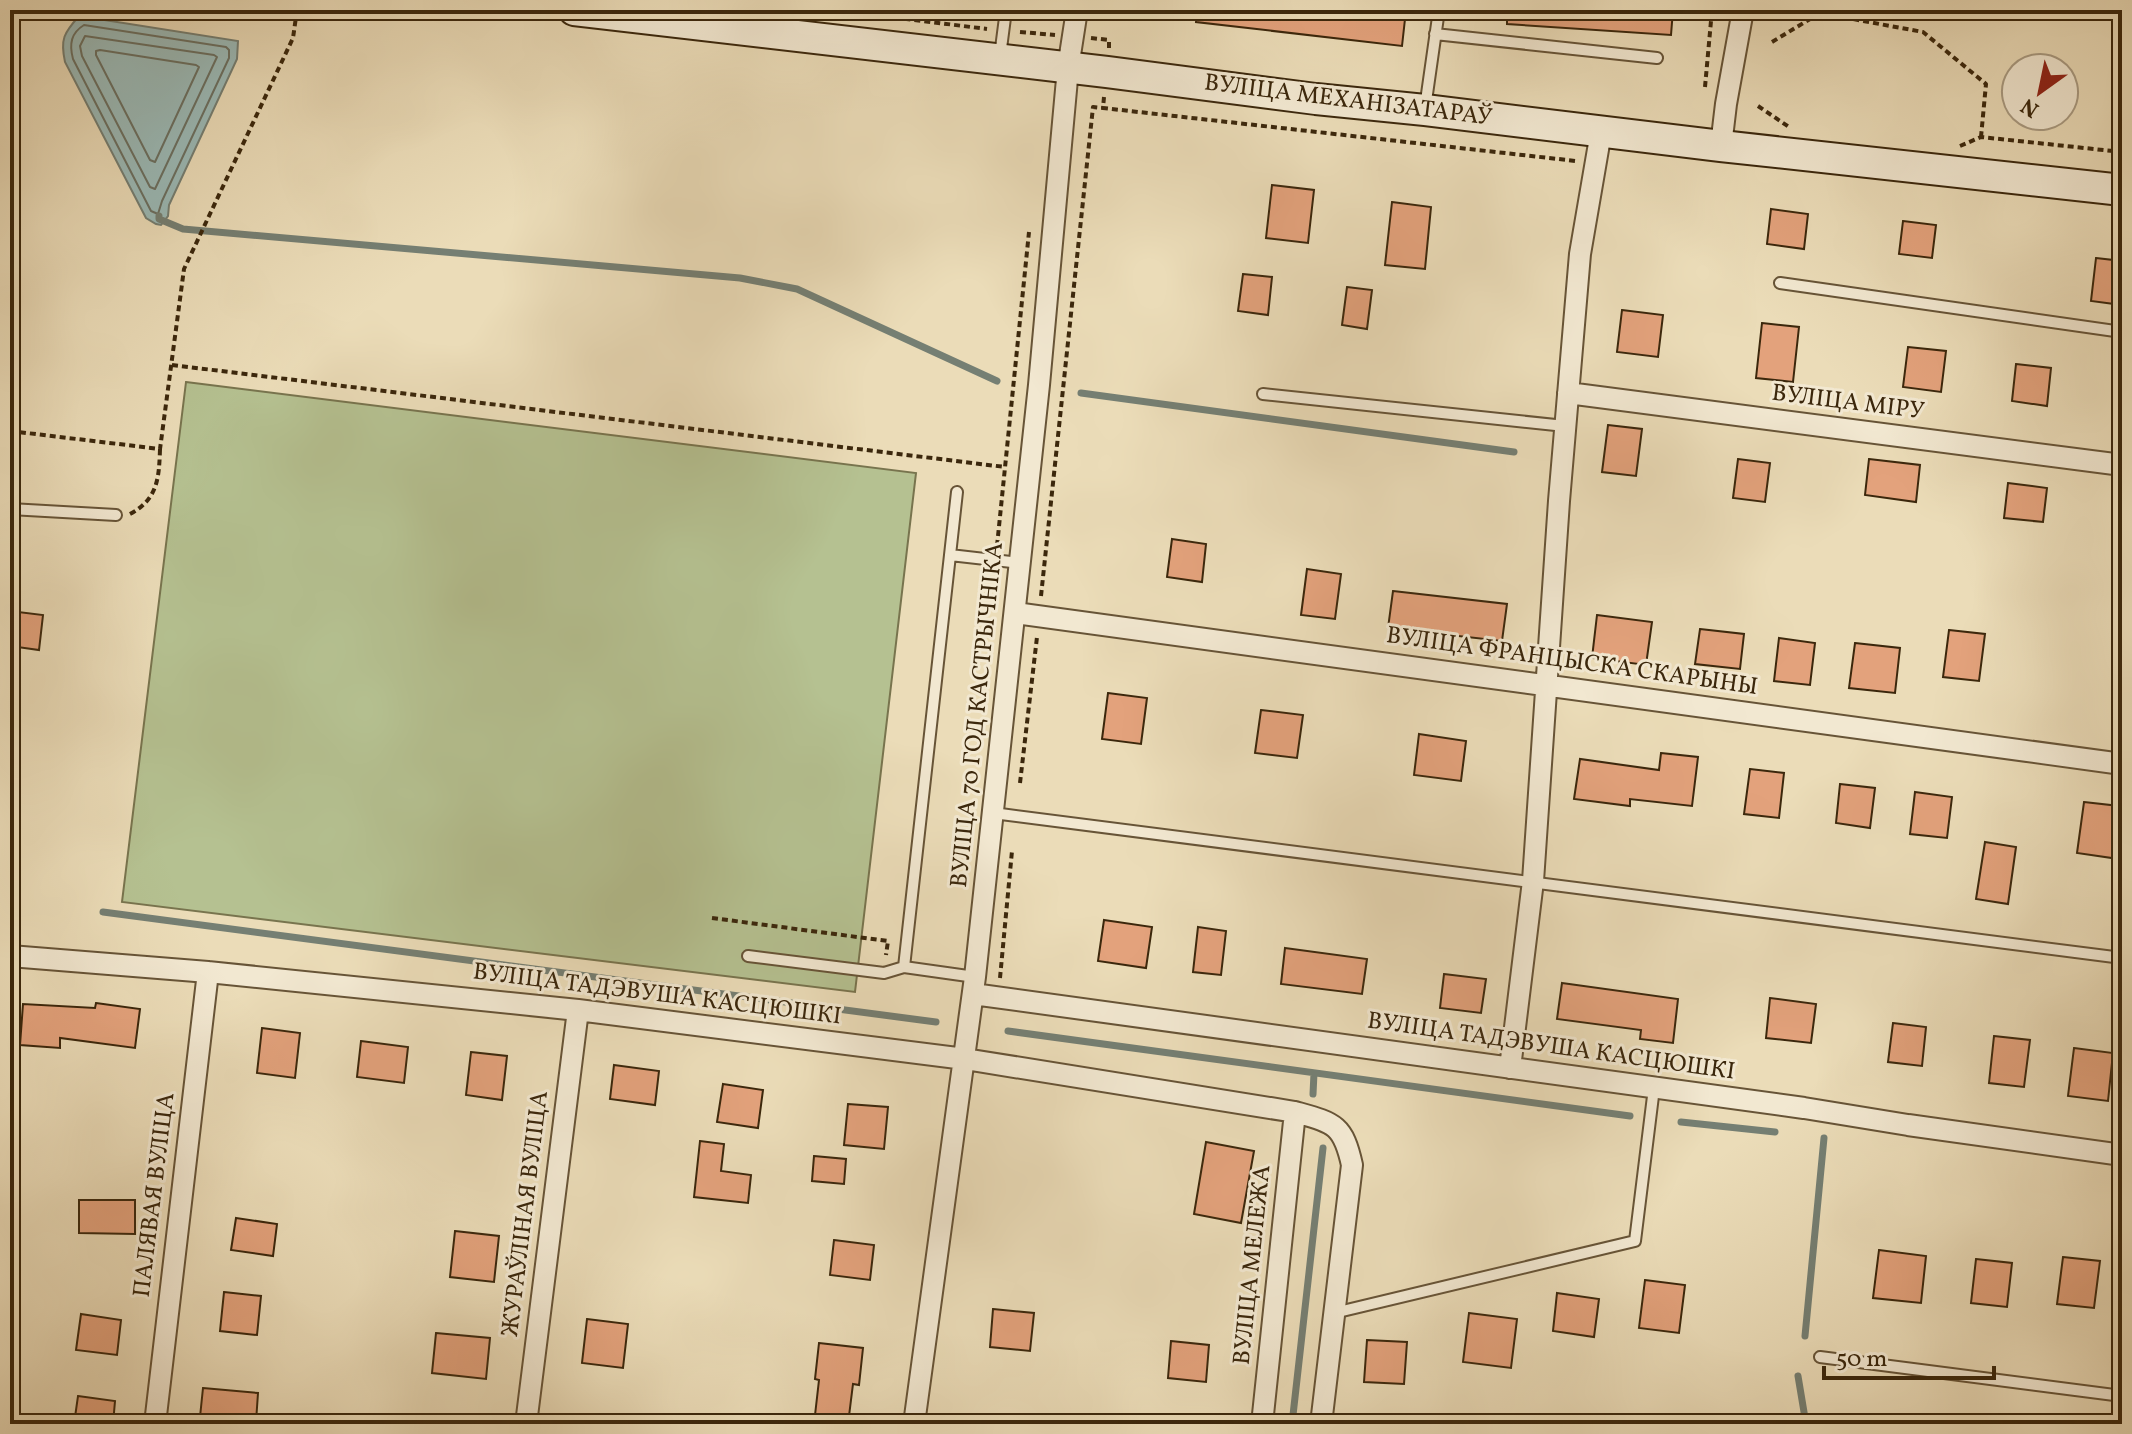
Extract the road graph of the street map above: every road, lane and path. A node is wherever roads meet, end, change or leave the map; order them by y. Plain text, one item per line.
1 (297, 10) edge
2 (574, 10) edge
3 (835, 10) edge
4 (1006, 10) edge
5 (1077, 10) edge
6 (1439, 10) edge
7 (1712, 10) edge
8 (1743, 10) edge
9 (1820, 12) edge
10 (1435, 34) junction
11 (1772, 42) dead end
12 (1001, 45) junction
13 (1657, 58) dead end
14 (1057, 66) junction
15 (1705, 88) dead end
16 (1758, 106) dead end
17 (1103, 108) dead end
18 (1425, 110) junction
19 (1789, 127) dead end
20 (1601, 132) junction
21 (1981, 137) junction
22 (1721, 146) junction
23 (1958, 147) dead end
24 (2122, 152) edge
25 (2122, 190) edge
26 (1030, 229) dead end
27 (1780, 283) dead end
28 (2122, 332) edge
29 (172, 365) junction
30 (1568, 393) junction
31 (1263, 394) dead end
32 (1565, 426) junction
33 (10, 431) edge
34 (160, 449) junction
35 (2122, 465) edge
36 (1005, 467) junction
37 (957, 492) dead end
38 (10, 509) edge
39 (116, 515) joint
40 (950, 555) junction
41 (996, 560) junction
42 (1020, 563) junction
43 (1015, 613) junction
44 (1039, 616) junction
45 (1547, 685) junction
46 (2122, 764) edge
47 (993, 813) junction
48 (1016, 816) junction
49 (1533, 881) junction
50 (712, 918) dead end
51 (10, 956) edge
52 (748, 956) dead end
53 (2122, 958) edge
54 (904, 967) junction
55 (208, 972) junction
56 (884, 973) junction
57 (974, 986) junction
58 (998, 998) junction
59 (578, 1010) junction
60 (965, 1059) junction
61 (1510, 1068) junction
62 (1654, 1088) junction
63 (1295, 1112) junction
64 (2122, 1155) edge
65 (1334, 1313) junction
66 (1820, 1357) dead end
67 (2122, 1396) edge
68 (155, 1424) edge
69 (526, 1424) edge
70 (914, 1424) edge
71 (1262, 1424) edge
72 (1321, 1424) edge

1 - 29 path
2 - 12 street, ВУЛІЦА МЕХАНІЗАТАРАЎ
3 - 12 path
4 - 12 lane
5 - 14 street, ВУЛІЦА 70 ГОД КАСТРЫЧНІКА
6 - 10 lane
7 - 15 path
8 - 22 street
9 - 11 path
9 - 21 path
10 - 13 lane
10 - 18 lane
12 - 14 street, ВУЛІЦА МЕХАНІЗАТАРАЎ
12 - 14 path
14 - 18 street, ВУЛІЦА МЕХАНІЗАТАРАЎ
14 - 42 street, ВУЛІЦА 70 ГОД КАСТРЫЧНІКА
16 - 19 path
17 - 44 path
18 - 20 street, ВУЛІЦА МЕХАНІЗАТАРАЎ
20 - 22 street, ВУЛІЦА МЕХАНІЗАТАРАЎ
20 - 30 street
21 - 23 path
21 - 24 path
22 - 25 street, ВУЛІЦА МЕХАНІЗАТАРАЎ
26 - 36 path
27 - 28 lane
29 - 34 path
29 - 36 path
30 - 32 street
30 - 35 street, ВУЛІЦА МІРУ
31 - 32 lane
32 - 45 street
33 - 34 path
34 - 39 path
36 - 41 path
37 - 40 lane
38 - 39 lane
40 - 41 lane
40 - 54 lane
41 - 42 lane
42 - 43 street, ВУЛІЦА 70 ГОД КАСТРЫЧНІКА
43 - 44 street, ВУЛІЦА ФРАНЦЫСКА СКАРЫНЫ
43 - 47 street, ВУЛІЦА 70 ГОД КАСТРЫЧНІКА
44 - 45 street, ВУЛІЦА ФРАНЦЫСКА СКАРЫНЫ
44 - 48 path
45 - 46 street, ВУЛІЦА ФРАНЦЫСКА СКАРЫНЫ
45 - 49 street
47 - 48 lane
47 - 57 street, ВУЛІЦА 70 ГОД КАСТРЫЧНІКА
48 - 49 lane
48 - 58 path
49 - 53 lane
49 - 61 street
50 - 56 path
51 - 55 street, ВУЛІЦА ТАДЭВУША КАСЦЮШКІ
52 - 56 lane
54 - 56 lane
54 - 57 lane
55 - 59 street, ВУЛІЦА ТАДЭВУША КАСЦЮШКІ
55 - 68 street, ПАЛЯВАЯ ВУЛІЦА
57 - 58 street, ВУЛІЦА ТАДЭВУША КАСЦЮШКІ
57 - 60 street, ВУЛІЦА 70 ГОД КАСТРЫЧНІКА
58 - 61 street, ВУЛІЦА ТАДЭВУША КАСЦЮШКІ
59 - 60 street, ВУЛІЦА ТАДЭВУША КАСЦЮШКІ
59 - 69 street, ЖУРАЎЛІНАЯ ВУЛІЦА
60 - 63 street, ВУЛІЦА ТАДЭВУША КАСЦЮШКІ
60 - 70 street, ВУЛІЦА 70 ГОД КАСТРЫЧНІКА
61 - 62 street, ВУЛІЦА ТАДЭВУША КАСЦЮШКІ
62 - 64 street, ВУЛІЦА ТАДЭВУША КАСЦЮШКІ
62 - 65 lane
63 - 65 street, ВУЛІЦА ТАДЭВУША КАСЦЮШКІ
63 - 71 street, ВУЛІЦА МЕЛЕЖА
65 - 72 street, ВУЛІЦА ТАДЭВУША КАСЦЮШКІ
66 - 67 lane

